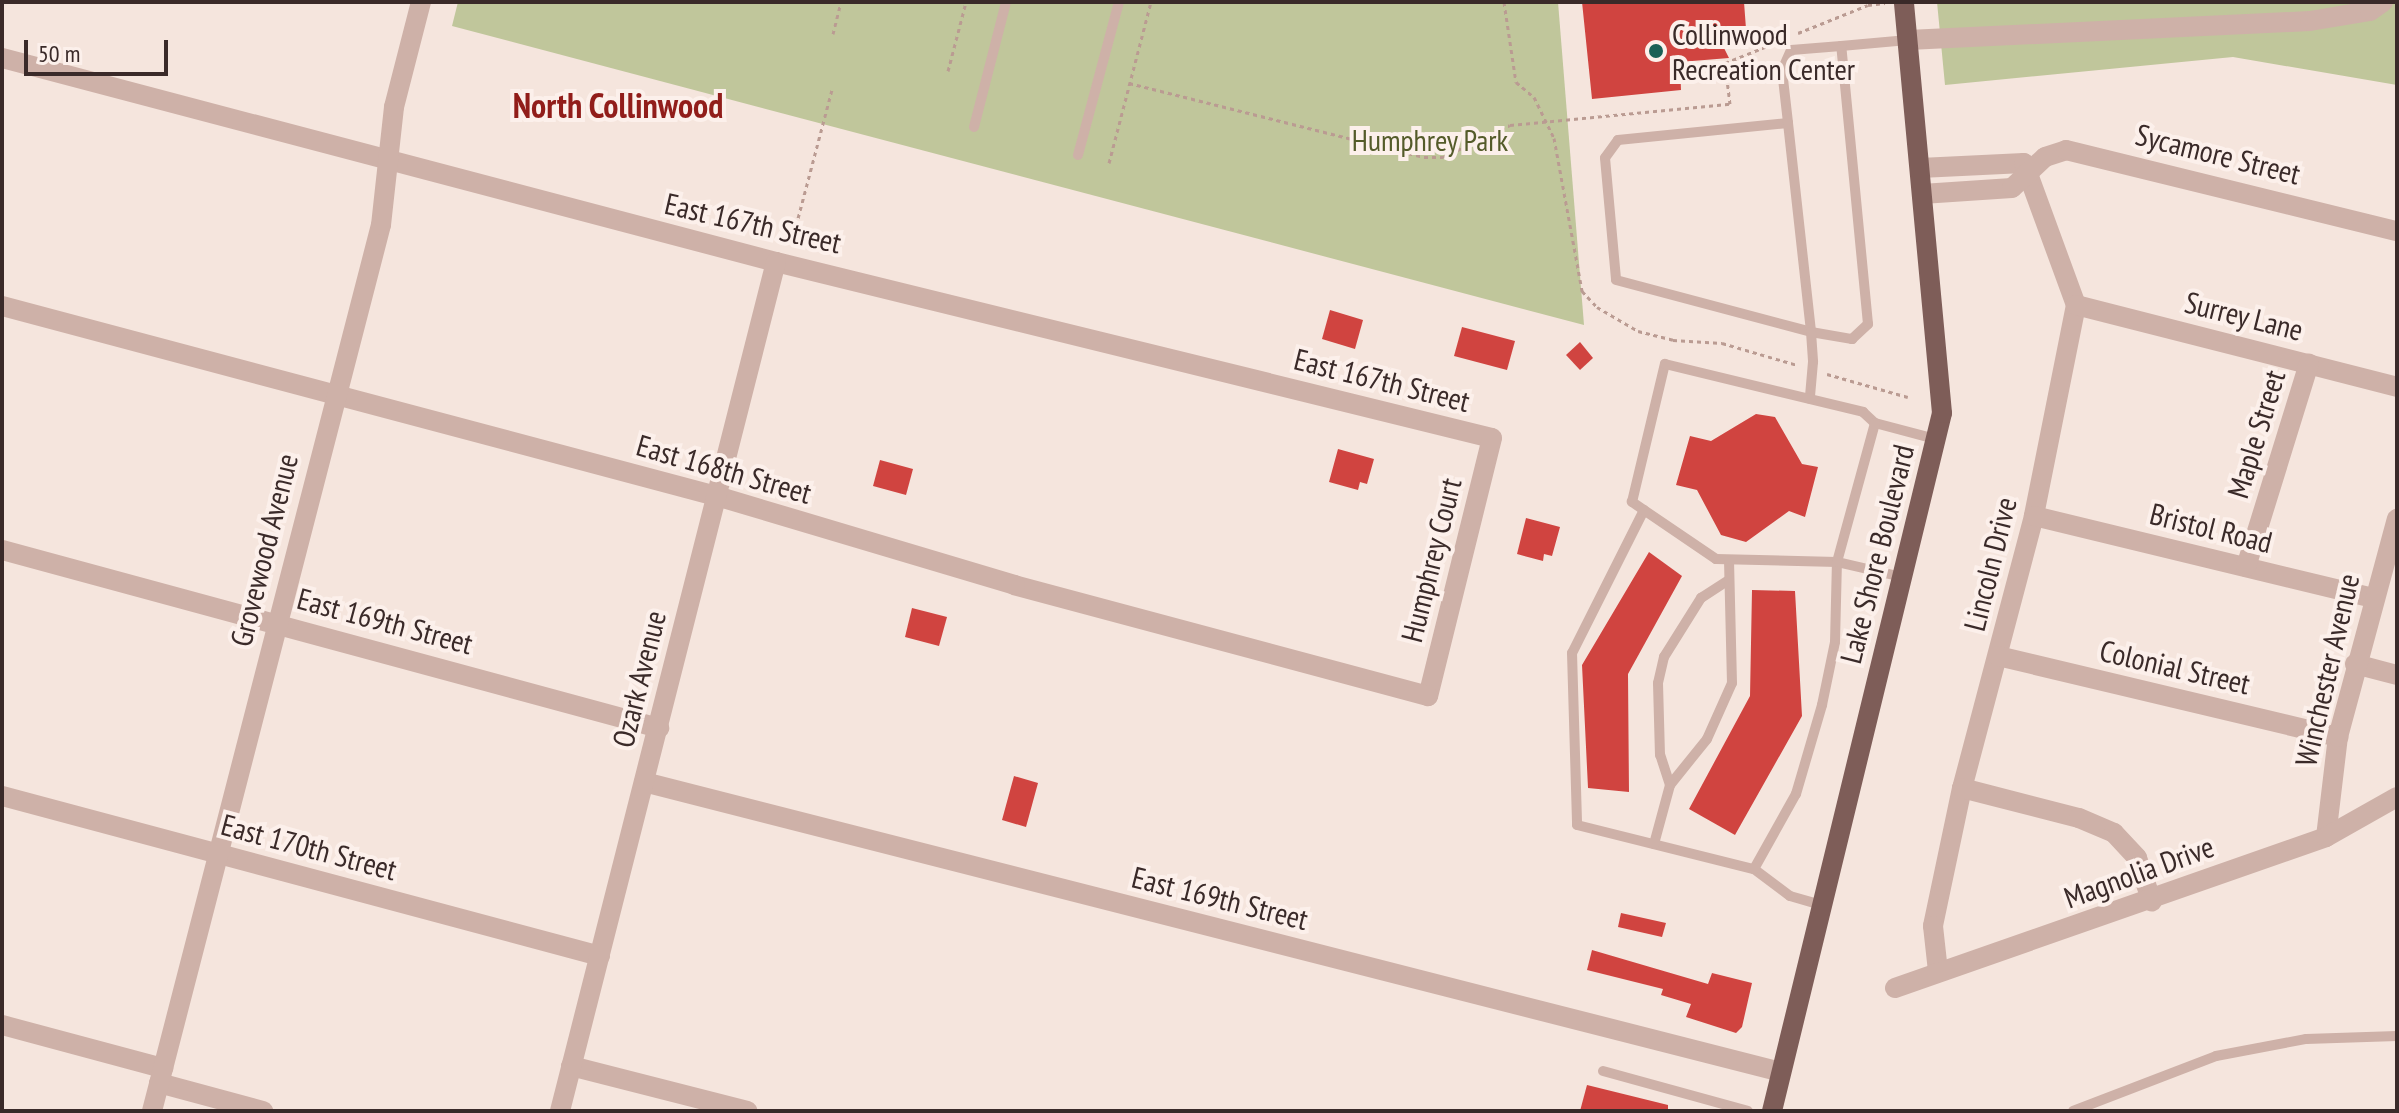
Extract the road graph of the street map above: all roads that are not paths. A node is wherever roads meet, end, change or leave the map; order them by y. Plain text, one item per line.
1 (421, 2) edge
2 (1006, 2) edge
3 (1119, 2) edge
4 (1904, 2) edge
5 (2383, 2) edge
6 (1908, 40) junction
7 (1841, 46) junction
8 (2, 58) edge
9 (1788, 123) junction
10 (974, 127) dead end
11 (1078, 155) dead end
12 (387, 161) junction
13 (1920, 168) junction
14 (2032, 174) junction
15 (1922, 194) junction
16 (2397, 231) edge
17 (776, 262) junction
18 (2076, 305) junction
19 (2, 306) edge
20 (1811, 332) junction
21 (2309, 364) junction
22 (2395, 380) edge
23 (335, 394) junction
24 (1810, 399) junction
25 (1875, 423) junction
26 (1492, 438) joint
27 (1935, 439) junction
28 (716, 496) junction
29 (1644, 510) junction
30 (2034, 516) junction
31 (2395, 532) edge
32 (2, 550) edge
33 (1729, 561) junction
34 (1837, 562) junction
35 (2246, 567) junction
36 (1902, 577) junction
37 (1727, 581) junction
38 (2374, 598) junction
39 (277, 623) junction
40 (1998, 656) junction
41 (2355, 664) junction
42 (2397, 675) edge
43 (1428, 696) joint
44 (659, 728) junction
45 (2338, 737) junction
46 (644, 782) junction
47 (1670, 785) junction
48 (1962, 788) junction
49 (2, 796) edge
50 (2397, 797) edge
51 (2326, 837) junction
52 (1654, 844) junction
53 (218, 853) junction
54 (1754, 869) junction
55 (2152, 902) junction
56 (1822, 905) junction
57 (600, 956) junction
58 (1938, 971) junction
59 (1895, 988) dead end
60 (2, 1025) edge
61 (2397, 1036) edge
62 (571, 1066) junction
63 (1603, 1071) dead end
64 (1781, 1072) junction
65 (161, 1076) junction
66 (152, 1111) edge
67 (263, 1111) edge
68 (560, 1111) edge
69 (747, 1111) edge
70 (1748, 1111) edge
71 (1772, 1111) edge
72 (2073, 1111) edge

1 - 12 street, Grovewood Avenue
2 - 10 lane
3 - 11 lane
4 - 6 main road, Lake Shore Boulevard
5 - 6 street
6 - 7 lane
6 - 13 main road, Lake Shore Boulevard
7 - 9 lane
7 - 20 lane
8 - 12 street, East 167th Street
9 - 20 lane
9 - 20 lane
12 - 17 street, East 167th Street
12 - 23 street, Grovewood Avenue
13 - 14 street
13 - 15 main road, Lake Shore Boulevard
14 - 15 street, Sycamore Street
14 - 16 street, Sycamore Street
14 - 18 street, Lincoln Drive
15 - 27 main road, Lake Shore Boulevard
17 - 26 street, East 167th Street
17 - 28 street, Ozark Avenue
18 - 21 street, Surrey Lane
18 - 30 street, Lincoln Drive
19 - 23 street, East 168th Street
20 - 24 lane
21 - 22 street, Surrey Lane
21 - 35 street, Maple Street
23 - 28 street, East 168th Street
23 - 39 street, Grovewood Avenue
24 - 25 lane
24 - 29 lane
25 - 27 lane
25 - 34 lane
26 - 43 street, Humphrey Court
27 - 36 main road, Lake Shore Boulevard
28 - 43 street, East 168th Street
28 - 44 street, Ozark Avenue
29 - 33 lane
29 - 52 lane
30 - 35 street, Bristol Road
30 - 40 street, Lincoln Drive
31 - 38 street, Winchester Avenue
32 - 39 street, East 169th Street
33 - 34 lane
33 - 37 lane
34 - 36 lane
34 - 54 lane
35 - 38 street, Bristol Road
36 - 56 main road, Lake Shore Boulevard
37 - 47 lane
37 - 47 lane
38 - 41 street, Winchester Avenue
39 - 44 street, East 169th Street
39 - 53 street, Grovewood Avenue
40 - 45 street, Colonial Street
40 - 48 street, Lincoln Drive
41 - 42 street
41 - 45 street, Winchester Avenue
44 - 46 street, Ozark Avenue
45 - 51 street, Winchester Avenue
46 - 57 street, Ozark Avenue
46 - 64 street, East 169th Street
47 - 52 lane
48 - 55 street
48 - 58 street, Lincoln Drive
49 - 53 street, East 170th Street
50 - 51 street, Magnolia Drive
51 - 55 street, Magnolia Drive
52 - 54 lane
53 - 57 street, East 170th Street
53 - 65 street, Grovewood Avenue
54 - 56 lane
55 - 58 street, Magnolia Drive
56 - 64 main road, Lake Shore Boulevard
57 - 62 street, Ozark Avenue
58 - 59 street, Magnolia Drive
60 - 65 street
61 - 72 lane
62 - 68 street, Ozark Avenue
62 - 69 street
63 - 70 lane
64 - 71 main road, Lake Shore Boulevard
65 - 66 street, Grovewood Avenue
65 - 67 street

